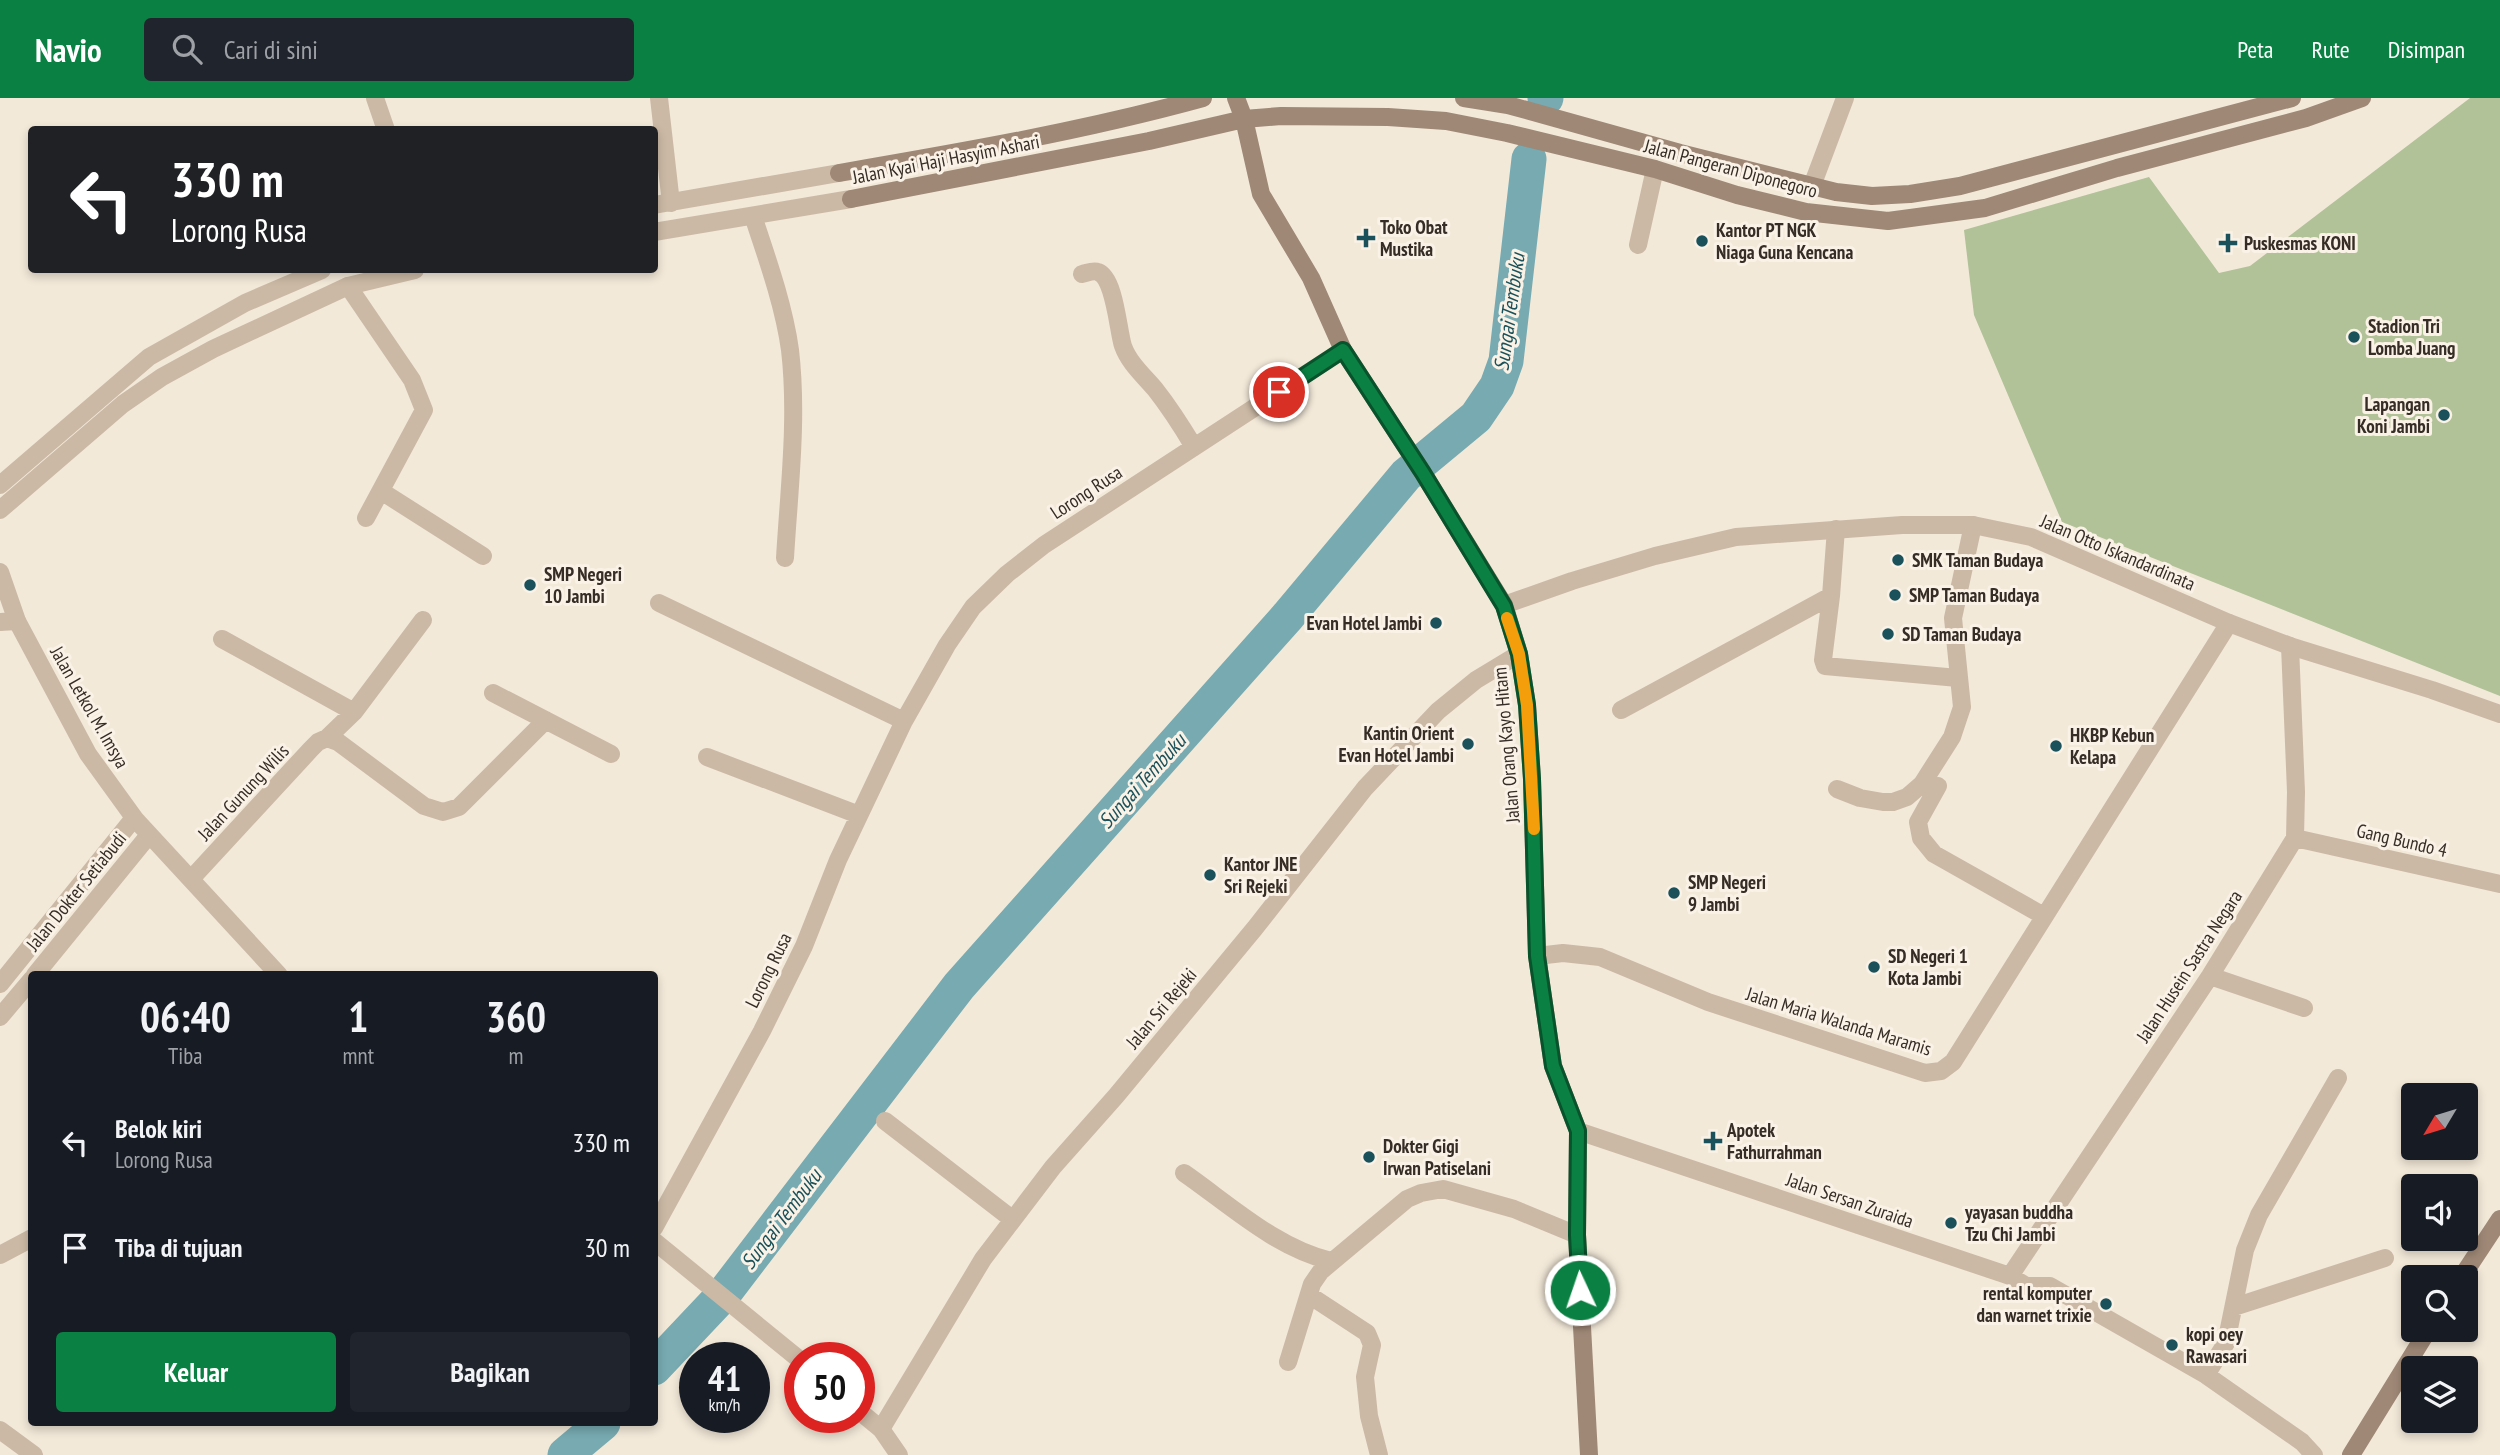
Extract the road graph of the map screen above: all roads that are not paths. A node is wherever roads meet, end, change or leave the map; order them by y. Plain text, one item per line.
1 (375, 98) edge
2 (659, 98) edge
3 (1203, 98) edge
4 (1236, 98) edge
5 (1464, 98) edge
6 (1845, 98) edge
7 (2292, 98) edge
8 (2362, 98) edge
9 (1244, 119) junction
10 (385, 126) edge
11 (2184, 126) junction
12 (2189, 148) junction
13 (1655, 169) junction
14 (839, 173) joint
15 (1812, 186) junction
16 (851, 199) joint
17 (663, 204) edge
18 (753, 216) junction
19 (658, 231) edge
20 (1638, 245) dead end
21 (315, 273) edge
22 (402, 273) edge
23 (1082, 274) dead end
24 (348, 286) junction
25 (245, 303) junction
26 (261, 327) junction
27 (1343, 350) junction
28 (109, 389) junction
29 (123, 404) junction
30 (1194, 447) junction
31 (0, 485) edge
32 (381, 491) junction
33 (0, 510) edge
34 (366, 518) dead end
35 (1973, 524) junction
36 (1836, 529) junction
37 (483, 556) dead end
38 (785, 558) dead end
39 (0, 572) edge
40 (1831, 596) junction
41 (659, 603) dead end
42 (1504, 606) junction
43 (423, 620) dead end
44 (9, 622) edge
45 (2229, 623) junction
46 (222, 639) dead end
47 (2290, 646) junction
48 (1519, 654) junction
49 (1958, 678) junction
50 (493, 693) dead end
51 (1621, 710) dead end
52 (354, 712) junction
53 (2500, 714) edge
54 (546, 720) junction
55 (904, 721) junction
56 (327, 738) junction
57 (611, 754) dead end
58 (707, 757) dead end
59 (1938, 786) dead end
60 (1837, 789) dead end
61 (859, 815) junction
62 (134, 817) junction
63 (149, 835) junction
64 (2295, 838) junction
65 (191, 879) junction
66 (2500, 884) edge
67 (2044, 916) junction
68 (1537, 956) junction
69 (38, 971) edge
70 (275, 971) edge
71 (2210, 976) junction
72 (0, 984) edge
73 (28, 984) edge
74 (2304, 1008) dead end
75 (0, 1017) edge
76 (2338, 1078) dead end
77 (886, 1121) dead end
78 (1578, 1131) junction
79 (1184, 1173) dead end
80 (1012, 1219) junction
81 (2500, 1219) edge
82 (658, 1221) edge
83 (1577, 1235) junction
84 (28, 1240) edge
85 (658, 1244) edge
86 (0, 1255) edge
87 (2385, 1258) dead end
88 (1331, 1261) junction
89 (2470, 1265) edge
90 (2010, 1276) junction
91 (1309, 1295) junction
92 (2234, 1307) junction
93 (2421, 1342) edge
94 (784, 1347) edge
95 (1288, 1362) dead end
96 (2206, 1375) junction
97 (875, 1424) edge
98 (881, 1429) junction
99 (0, 1430) edge
100 (34, 1455) edge
101 (899, 1455) edge
102 (1379, 1455) edge
103 (1589, 1455) edge
104 (2314, 1455) edge
105 (2351, 1455) edge

1 - 10 street
2 - 17 street
3 - 14 main road
4 - 9 main road, Jalan Orang Kayo Hitam
5 - 15 main road, Jalan Pangeran Diponegoro
6 - 15 street
7 - 11 main road, Jalan Pangeran Diponegoro
8 - 12 main road, Jalan Pangeran Diponegoro
9 - 13 main road, Jalan Pangeran Diponegoro
9 - 16 main road, Jalan Kyai Haji Hasyim Ashari
9 - 27 main road, Jalan Orang Kayo Hitam
11 - 12 main road
11 - 15 main road, Jalan Pangeran Diponegoro
12 - 13 main road, Jalan Pangeran Diponegoro
13 - 20 street
14 - 17 street, Jalan Kyai Haji Hasyim Ashari
16 - 18 street, Jalan Kyai Haji Hasyim Ashari
18 - 19 street, Jalan Kyai Haji Hasyim Ashari
18 - 38 street
21 - 25 street
22 - 24 street
23 - 30 street
24 - 26 street
24 - 32 street
25 - 26 street
25 - 28 street
26 - 29 street
27 - 30 street, Lorong Rusa
27 - 42 main road, Jalan Orang Kayo Hitam
28 - 29 street
28 - 31 street
29 - 33 street
30 - 55 street, Lorong Rusa
32 - 34 street
32 - 37 street
35 - 36 street, Jalan Otto Iskandardinata
35 - 45 street, Jalan Otto Iskandardinata
35 - 49 street
36 - 40 street
36 - 42 street, Jalan Otto Iskandardinata
39 - 44 street, Jalan Letkol M. Imsya
40 - 49 street
40 - 51 street
41 - 55 street
42 - 48 main road, Jalan Orang Kayo Hitam
43 - 52 street, Jalan Gunung Wilis
44 - 62 street, Jalan Letkol M. Imsya
45 - 47 street, Jalan Otto Iskandardinata
45 - 67 street, Jalan Maria Walanda Maramis
46 - 52 street
47 - 53 street, Jalan Otto Iskandardinata
47 - 64 street
48 - 68 main road, Jalan Orang Kayo Hitam
48 - 80 street, Jalan Sri Rejeki
49 - 60 street
50 - 54 street
52 - 56 street, Jalan Gunung Wilis
54 - 56 street
54 - 57 street
55 - 61 street, Lorong Rusa
56 - 65 street, Jalan Gunung Wilis
58 - 61 street
59 - 67 street
61 - 82 street, Lorong Rusa
62 - 63 street, Jalan Letkol M. Imsya
62 - 72 street
63 - 65 street, Jalan Letkol M. Imsya
63 - 69 street, Jalan Dokter Setiabudi
64 - 66 street, Gang Bundo 4
64 - 71 street, Jalan Husein Sastra Negara
65 - 70 street, Jalan Letkol M. Imsya
67 - 68 street, Jalan Maria Walanda Maramis
68 - 78 main road, Jalan Orang Kayo Hitam
71 - 74 street
71 - 90 street, Jalan Husein Sastra Negara
73 - 75 street, Jalan Dokter Setiabudi
76 - 92 street
77 - 80 street
78 - 83 main road, Jalan Orang Kayo Hitam
78 - 90 street, Jalan Sersan Zuraida
79 - 88 street
80 - 98 street, Jalan Sri Rejeki
81 - 89 main road
83 - 88 street
83 - 103 main road, Jalan Orang Kayo Hitam
84 - 86 street
85 - 94 street
87 - 92 street
88 - 91 street
90 - 96 street, Jalan Sersan Zuraida
91 - 95 street
91 - 102 street
92 - 96 street
93 - 105 main road
96 - 104 street, Jalan Sersan Zuraida
97 - 98 street
98 - 101 street
99 - 100 street

